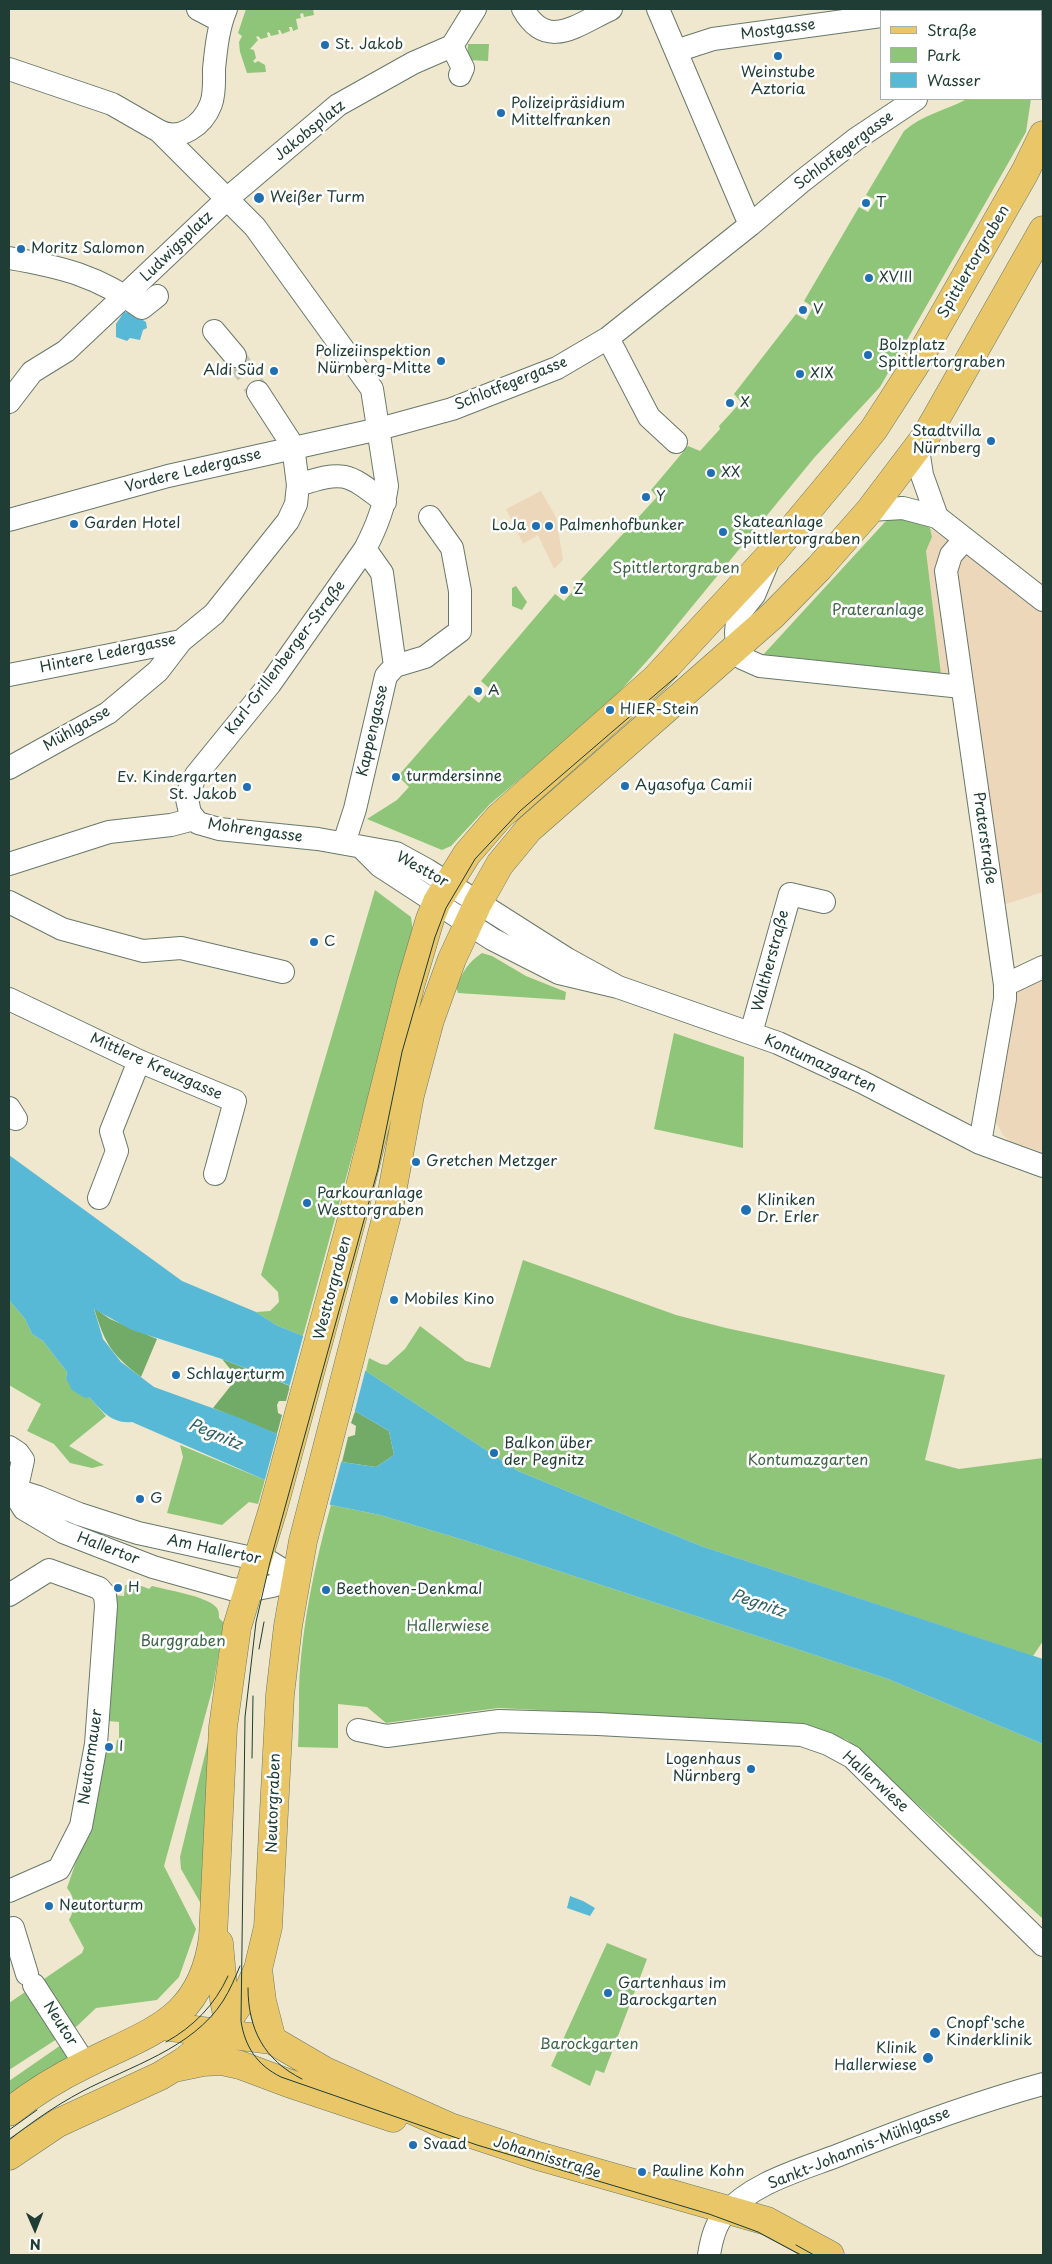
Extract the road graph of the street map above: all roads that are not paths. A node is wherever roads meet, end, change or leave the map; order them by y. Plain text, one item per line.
1 (198, 9) edge
2 (474, 9) edge
3 (523, 9) edge
4 (611, 9) edge
5 (658, 9) edge
6 (224, 15) edge
7 (880, 16) edge
8 (452, 46) junction
9 (676, 51) junction
10 (9, 69) edge
11 (460, 76) dead end
12 (914, 100) edge
13 (159, 131) junction
14 (1043, 136) edge
15 (228, 198) junction
16 (750, 226) junction
17 (1043, 230) edge
18 (9, 258) edge
19 (119, 293) junction
20 (157, 296) dead end
21 (214, 331) dead end
22 (608, 338) junction
23 (235, 356) tunnel mouth
24 (32, 372) junction
25 (9, 380) edge
26 (258, 392) tunnel mouth
27 (9, 402) edge
28 (379, 429) junction
29 (676, 442) dead end
30 (293, 446) junction
31 (918, 449) junction
32 (298, 485) junction
33 (385, 502) junction
34 (870, 510) junction
35 (937, 516) junction
36 (430, 517) dead end
37 (9, 520) edge
38 (965, 539) junction
39 (365, 549) junction
40 (773, 552) junction
41 (1043, 600) edge
42 (181, 641) junction
43 (737, 648) junction
44 (395, 666) junction
45 (9, 675) edge
46 (962, 687) junction
47 (9, 768) edge
48 (194, 819) junction
49 (353, 845) junction
50 (9, 864) edge
51 (442, 892) junction
52 (9, 902) edge
53 (824, 902) dead end
54 (473, 913) junction
55 (1043, 967) edge
56 (283, 972) dead end
57 (1005, 984) junction
58 (9, 999) edge
59 (751, 1033) junction
60 (139, 1061) junction
61 (980, 1143) junction
62 (1043, 1166) edge
63 (215, 1174) dead end
64 (99, 1198) dead end
65 (13, 1450) edge
66 (10, 1491) edge
67 (160, 1538) joint
68 (258, 1559) junction
69 (152, 1567) joint
70 (296, 1578) junction
71 (247, 1591) junction
72 (9, 1595) edge
73 (358, 1730) dead end
74 (9, 1892) edge
75 (214, 1914) junction
76 (11, 1919) edge
77 (1043, 1945) edge
78 (258, 1969) junction
79 (162, 2026) junction
80 (226, 2029) junction
81 (272, 2040) junction
82 (85, 2064) junction
83 (251, 2068) junction
84 (172, 2069) junction
85 (1043, 2084) edge
86 (9, 2112) edge
87 (9, 2156) edge
88 (725, 2216) junction
89 (708, 2255) edge
90 (797, 2255) edge
91 (830, 2255) edge

1 - 6 street
2 - 8 street
3 - 4 street
5 - 9 street
6 - 13 street
7 - 9 street, Mostgasse
8 - 11 street
8 - 15 street, Jakobsplatz
9 - 16 street
10 - 13 street
12 - 16 street, Schlotfegergasse
13 - 15 street, Karl-Grillenberger-Straße
14 - 40 main road, Spittlertorgraben
15 - 19 street, Ludwigsplatz
15 - 28 street, Karl-Grillenberger-Straße
16 - 22 street, Schlotfegergasse
17 - 31 main road
18 - 19 street
19 - 20 street, Ludwigsplatz
19 - 24 street, Ludwigsplatz
21 - 23 street
22 - 28 street, Schlotfegergasse
22 - 29 street
24 - 25 street, Ludwigsplatz
24 - 27 street, Ludwigsplatz
26 - 30 street
28 - 30 street, Vordere Ledergasse
28 - 33 street, Karl-Grillenberger-Straße
30 - 32 street, Hintere Ledergasse
30 - 37 street, Vordere Ledergasse
31 - 34 main road
31 - 35 street
32 - 33 street
32 - 42 street, Hintere Ledergasse
33 - 39 street, Karl-Grillenberger-Straße
34 - 35 street
34 - 43 main road
35 - 38 street
36 - 44 street, Kappengasse
38 - 41 street
38 - 46 street, Praterstraße
39 - 44 street
39 - 48 street, Karl-Grillenberger-Straße
40 - 43 street, Spittlertorgraben
40 - 51 main road, Spittlertorgraben
42 - 45 street, Hintere Ledergasse
42 - 47 street, Mühlgasse
43 - 46 street
43 - 54 main road
44 - 49 street, Kappengasse
46 - 57 street, Praterstraße
48 - 49 street, Mohrengasse
48 - 50 street, Mohrengasse
49 - 51 street, Westtor
51 - 54 street, Westtor
51 - 68 main road, Westtorgraben
52 - 56 street
53 - 59 street, Waltherstraße
54 - 59 street, Kontumazgarten
54 - 70 main road
55 - 57 street
57 - 61 street, Praterstraße
58 - 60 street, Mittlere Kreuzgasse
59 - 61 street, Kontumazgarten
60 - 63 street, Mittlere Kreuzgasse
60 - 64 street
61 - 62 street, Kontumazgarten
65 - 66 street
66 - 67 street, Hallertor
66 - 69 street, Hallertor
67 - 68 street, Am Hallertor
68 - 70 street, Am Hallertor
68 - 71 main road
69 - 71 street, Am Hallertor
70 - 71 street, Am Hallertor
70 - 78 main road, Neutorgraben
71 - 75 main road
72 - 74 street, Neutormauer
73 - 77 street, Hallerwiese
75 - 79 main road
75 - 80 main road
76 - 82 street, Neutor
78 - 80 main road, Neutorgraben
78 - 81 main road
79 - 80 main road
79 - 82 main road
80 - 81 main road, Johannisstraße
80 - 83 main road
80 - 84 main road, Neutorgraben
81 - 88 main road, Johannisstraße
82 - 86 main road
83 - 84 main road, Johannisstraße
83 - 88 main road, Johannisstraße
84 - 87 main road, Neutorgraben
85 - 88 street, Sankt-Johannis-Mühlgasse
88 - 89 street
88 - 90 main road, Johannisstraße
88 - 91 main road, Johannisstraße

